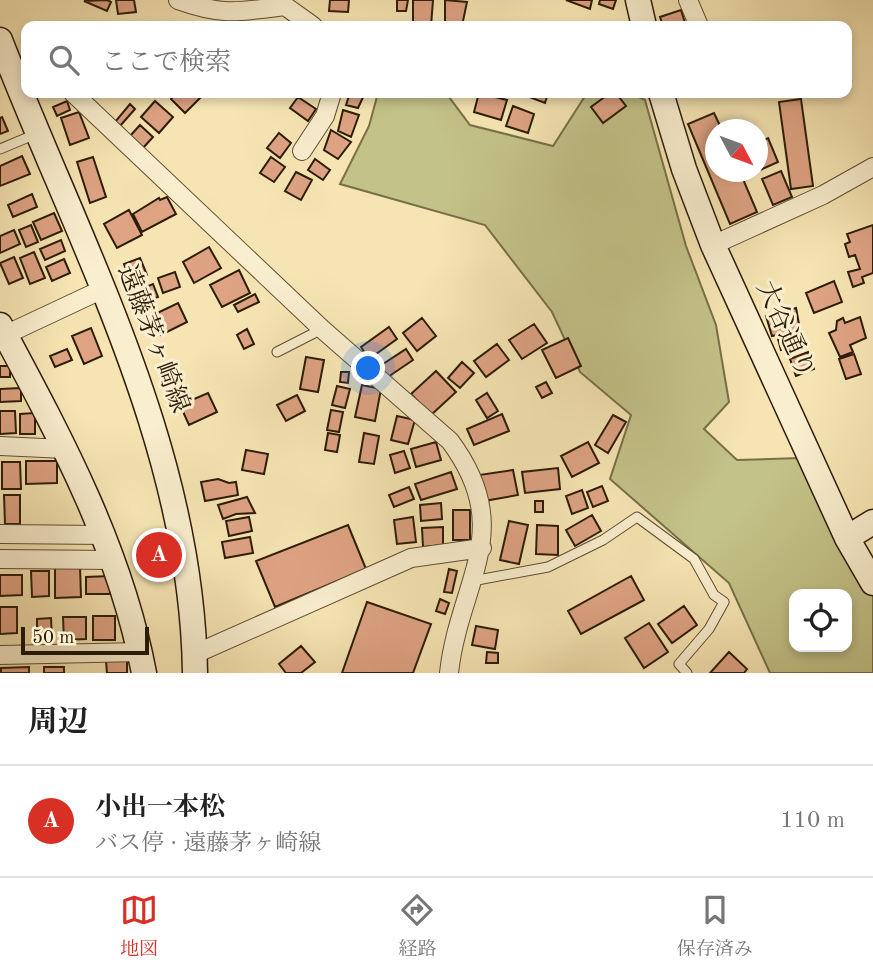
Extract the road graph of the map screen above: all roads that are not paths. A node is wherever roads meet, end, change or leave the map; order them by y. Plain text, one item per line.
1 (178, 0) edge
2 (638, 0) edge
3 (688, 0) edge
4 (306, 21) edge
5 (643, 21) edge
6 (697, 21) edge
7 (0, 40) edge
8 (18, 66) edge
9 (27, 98) edge
10 (78, 98) edge
11 (331, 98) edge
12 (665, 98) edge
13 (37, 133) junction
14 (0, 149) edge
15 (302, 151) dead end
16 (873, 167) edge
17 (713, 244) junction
18 (103, 289) junction
19 (322, 329) junction
20 (5, 343) edge
21 (277, 352) dead end
22 (0, 446) edge
23 (65, 449) junction
24 (873, 522) edge
25 (0, 534) edge
26 (105, 535) junction
27 (847, 538) junction
28 (482, 548) junction
29 (0, 559) edge
30 (114, 560) junction
31 (471, 582) junction
32 (873, 583) edge
33 (0, 654) edge
34 (142, 663) edge
35 (195, 664) edge
36 (449, 673) edge
37 (687, 673) edge

1 - 4 street
2 - 5 street
3 - 6 street
7 - 8 street, 遠藤茅ヶ崎線
9 - 13 street, 遠藤茅ヶ崎線
10 - 19 street
11 - 15 street
12 - 17 street, 大谷通り
13 - 14 lane
13 - 18 street, 遠藤茅ヶ崎線
16 - 17 street
17 - 27 street, 大谷通り
18 - 20 street
18 - 35 street, 遠藤茅ヶ崎線
19 - 21 lane
19 - 28 street
20 - 23 street
22 - 23 street
23 - 26 street
24 - 27 street
25 - 26 street
26 - 30 street
27 - 32 street, 大谷通り
28 - 31 street
28 - 35 street
29 - 30 street
30 - 34 street
31 - 36 street
31 - 37 lane
33 - 34 street

